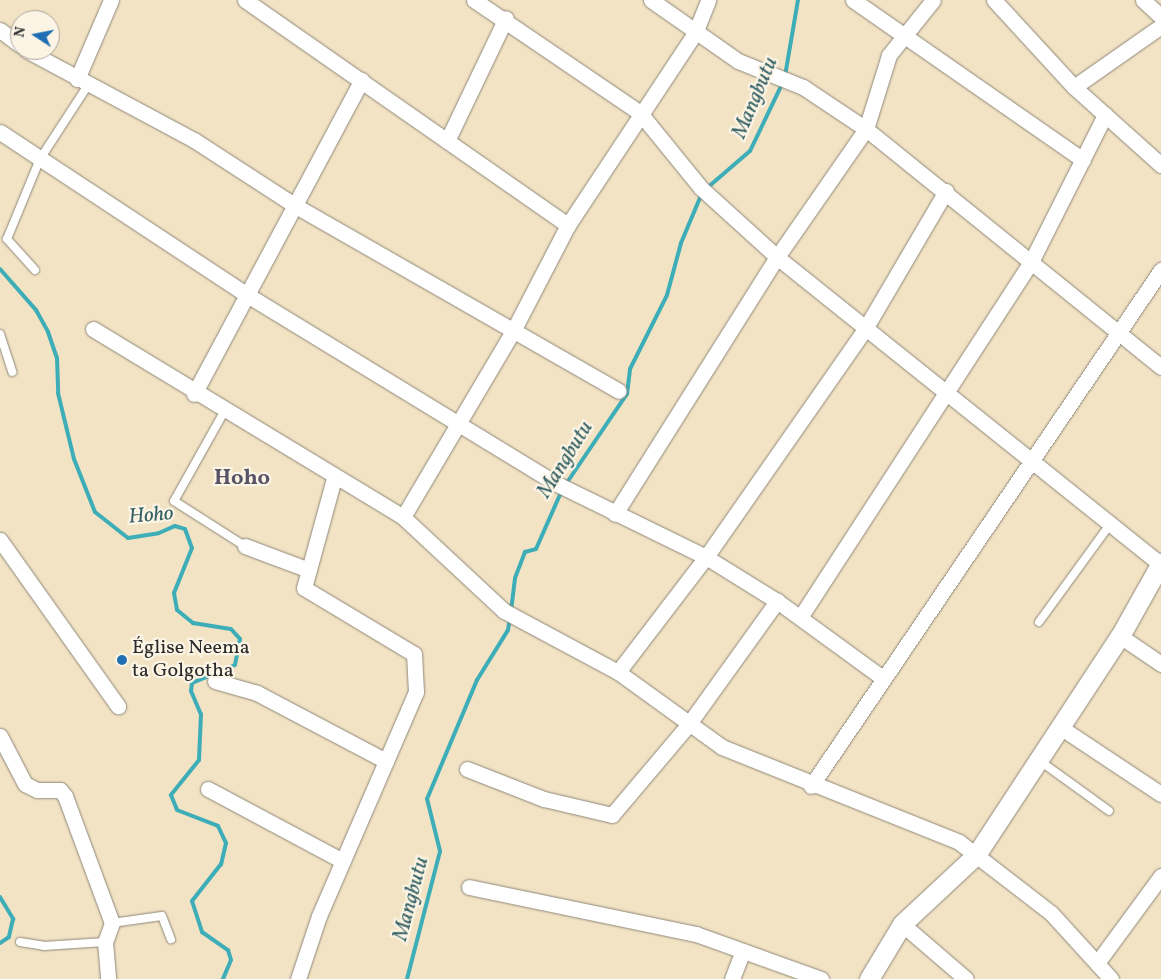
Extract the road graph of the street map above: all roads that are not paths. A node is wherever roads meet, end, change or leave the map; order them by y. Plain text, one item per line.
1 (110, 0) edge
2 (245, 0) edge
3 (474, 0) edge
4 (651, 0) edge
5 (708, 0) edge
6 (853, 0) edge
7 (933, 0) edge
8 (994, 0) edge
9 (1143, 0) edge
10 (495, 5) edge
11 (1161, 17) edge
12 (506, 18) junction
13 (1161, 26) edge
14 (695, 33) junction
15 (903, 33) junction
16 (44, 60) edge
17 (362, 80) junction
18 (83, 82) junction
19 (1074, 86) junction
20 (640, 113) junction
21 (1105, 115) junction
22 (866, 129) junction
23 (0, 132) edge
24 (448, 141) junction
25 (40, 159) junction
26 (1083, 160) junction
27 (1161, 165) edge
28 (946, 191) junction
29 (294, 205) junction
30 (568, 225) junction
31 (777, 257) junction
32 (1031, 262) junction
33 (35, 270) dead end
34 (1161, 270) edge
35 (244, 293) junction
36 (93, 329) dead end
37 (865, 329) junction
38 (1119, 330) junction
39 (513, 331) junction
40 (0, 334) edge
41 (1161, 367) edge
42 (12, 372) dead end
43 (619, 391) dead end
44 (948, 393) junction
45 (194, 394) junction
46 (224, 412) junction
47 (458, 423) junction
48 (1034, 459) junction
49 (334, 478) junction
50 (615, 514) junction
51 (402, 517) junction
52 (1111, 523) junction
53 (0, 540) edge
54 (245, 546) joint
55 (706, 557) junction
56 (1160, 563) edge
57 (309, 570) junction
58 (777, 601) junction
59 (801, 616) junction
60 (1039, 622) dead end
61 (1120, 636) junction
62 (1161, 664) edge
63 (618, 672) junction
64 (884, 680) junction
65 (215, 681) dead end
66 (118, 706) dead end
67 (688, 725) junction
68 (1060, 727) junction
69 (0, 736) edge
70 (1039, 760) junction
71 (386, 761) junction
72 (467, 769) dead end
73 (812, 786) junction
74 (208, 789) dead end
75 (1161, 794) edge
76 (1109, 811) dead end
77 (976, 855) junction
78 (343, 861) junction
79 (1161, 876) edge
80 (469, 887) dead end
81 (112, 923) junction
82 (902, 924) junction
83 (171, 939) dead end
84 (20, 942) dead end
85 (105, 942) junction
86 (742, 951) junction
87 (1097, 963) junction
88 (108, 979) edge
89 (298, 979) edge
90 (732, 979) edge
91 (821, 979) edge
92 (869, 979) edge
93 (966, 979) edge
94 (1111, 979) edge

1 - 18 street
2 - 17 street
3 - 10 street
4 - 14 street
5 - 14 street
6 - 15 street
7 - 15 street
8 - 19 street
9 - 11 street
10 - 12 street
12 - 20 street
12 - 24 street
13 - 19 street
14 - 20 street
14 - 22 street
15 - 22 street
15 - 26 street
16 - 18 street
17 - 24 street
17 - 29 street
18 - 25 lane
18 - 29 street
19 - 21 street
20 - 30 street
20 - 31 street
21 - 26 street
21 - 27 street
22 - 28 street
22 - 31 street
23 - 25 street
24 - 30 street
25 - 33 lane
25 - 35 street
26 - 32 street
28 - 32 street
28 - 37 street
29 - 35 street
29 - 39 street
30 - 39 street
31 - 37 street
31 - 50 street
32 - 38 street
32 - 44 street
34 - 38 street
35 - 45 street
35 - 47 street
36 - 45 street
37 - 44 street
37 - 55 street
38 - 41 street
38 - 48 street
39 - 43 street
39 - 47 street
40 - 42 lane
44 - 48 street
44 - 59 street
45 - 46 street
46 - 49 street
46 - 54 lane
47 - 50 street
47 - 51 street
48 - 52 street
48 - 64 street
49 - 51 street
49 - 57 street
50 - 55 street
51 - 63 street
52 - 56 street
52 - 60 lane
53 - 66 street
54 - 57 street
55 - 58 street
55 - 63 street
56 - 61 street
57 - 71 street
58 - 59 street
58 - 67 street
59 - 64 street
61 - 62 street
61 - 68 street
63 - 67 street
64 - 73 street
65 - 71 street
67 - 72 street
67 - 73 street
68 - 70 street
68 - 75 street
69 - 81 street
70 - 76 lane
70 - 77 street
71 - 78 street
73 - 77 street
74 - 78 street
77 - 82 street
77 - 87 street
78 - 89 street
79 - 87 street
80 - 86 street
81 - 83 lane
81 - 85 street
82 - 92 street
82 - 93 street
84 - 85 lane
85 - 88 street
86 - 90 street
86 - 91 street
87 - 94 street

